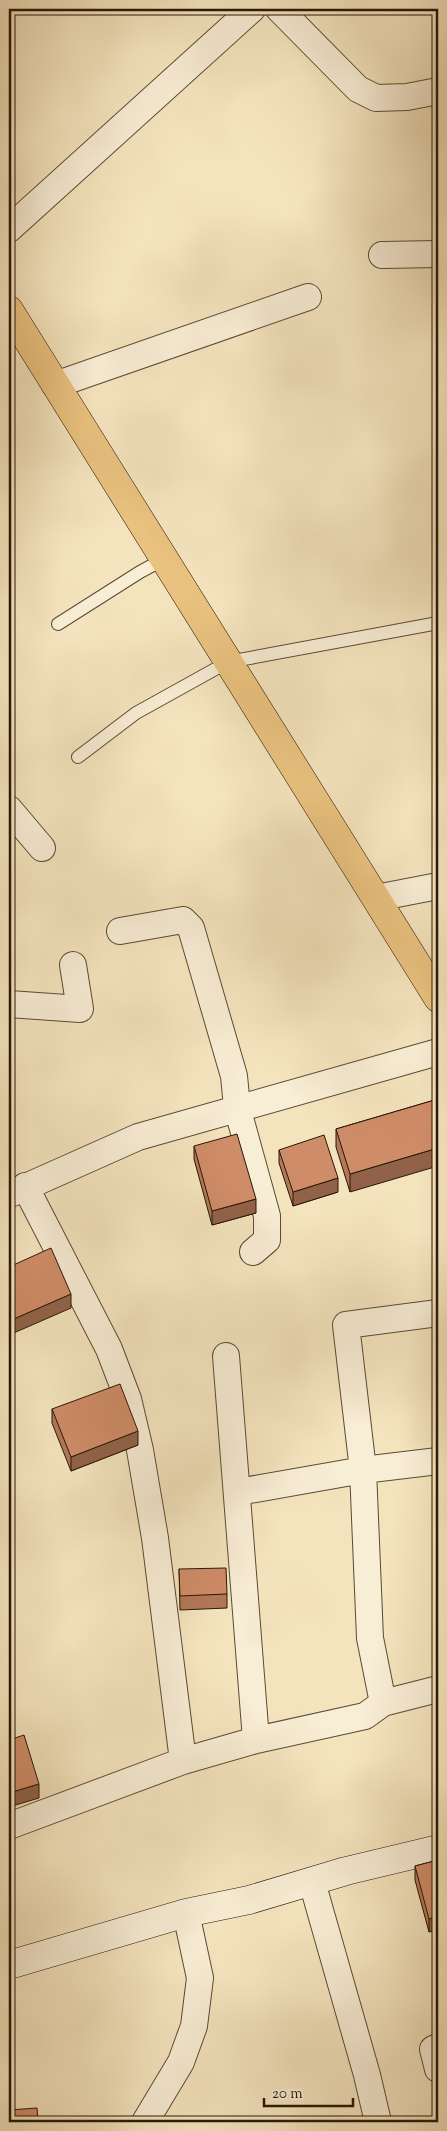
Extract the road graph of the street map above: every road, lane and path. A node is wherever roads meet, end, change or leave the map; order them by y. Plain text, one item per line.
1 (252, 9) edge
2 (279, 9) edge
3 (438, 91) edge
4 (9, 229) edge
5 (382, 254) dead end
6 (438, 254) edge
7 (308, 296) dead end
8 (9, 310) edge
9 (55, 385) junction
10 (164, 559) junction
11 (438, 623) edge
12 (58, 624) dead end
13 (228, 662) junction
14 (78, 757) dead end
15 (9, 809) edge
16 (42, 848) dead end
17 (438, 886) edge
18 (376, 898) junction
19 (120, 931) dead end
20 (73, 964) dead end
21 (438, 998) edge
22 (9, 1004) edge
23 (438, 1052) edge
24 (237, 1107) junction
25 (17, 1190) edge
26 (253, 1252) dead end
27 (438, 1313) edge
28 (226, 1356) dead end
29 (438, 1461) edge
30 (363, 1470) junction
31 (238, 1492) junction
32 (438, 1689) edge
33 (383, 1703) junction
34 (256, 1740) junction
35 (184, 1761) junction
36 (9, 1826) edge
37 (438, 1849) edge
38 (312, 1882) junction
39 (186, 1913) junction
40 (9, 1965) edge
41 (438, 2047) edge
42 (438, 2069) edge
43 (145, 2122) edge
44 (378, 2122) edge

1 - 4 street
2 - 3 street
5 - 6 street
7 - 9 street
8 - 9 main road
9 - 10 main road
10 - 12 lane
10 - 13 main road
11 - 13 lane
13 - 14 lane
13 - 18 main road
15 - 16 street
17 - 18 street
18 - 21 main road
19 - 24 street
20 - 22 street
23 - 24 street
24 - 25 street
24 - 26 street
25 - 35 street
27 - 30 street
28 - 31 street
29 - 30 street
30 - 31 street
30 - 33 street
31 - 34 street
32 - 33 street
33 - 34 street
34 - 35 street
35 - 36 street
37 - 38 street
38 - 39 street
38 - 44 street
39 - 40 street
39 - 43 street
41 - 42 street

